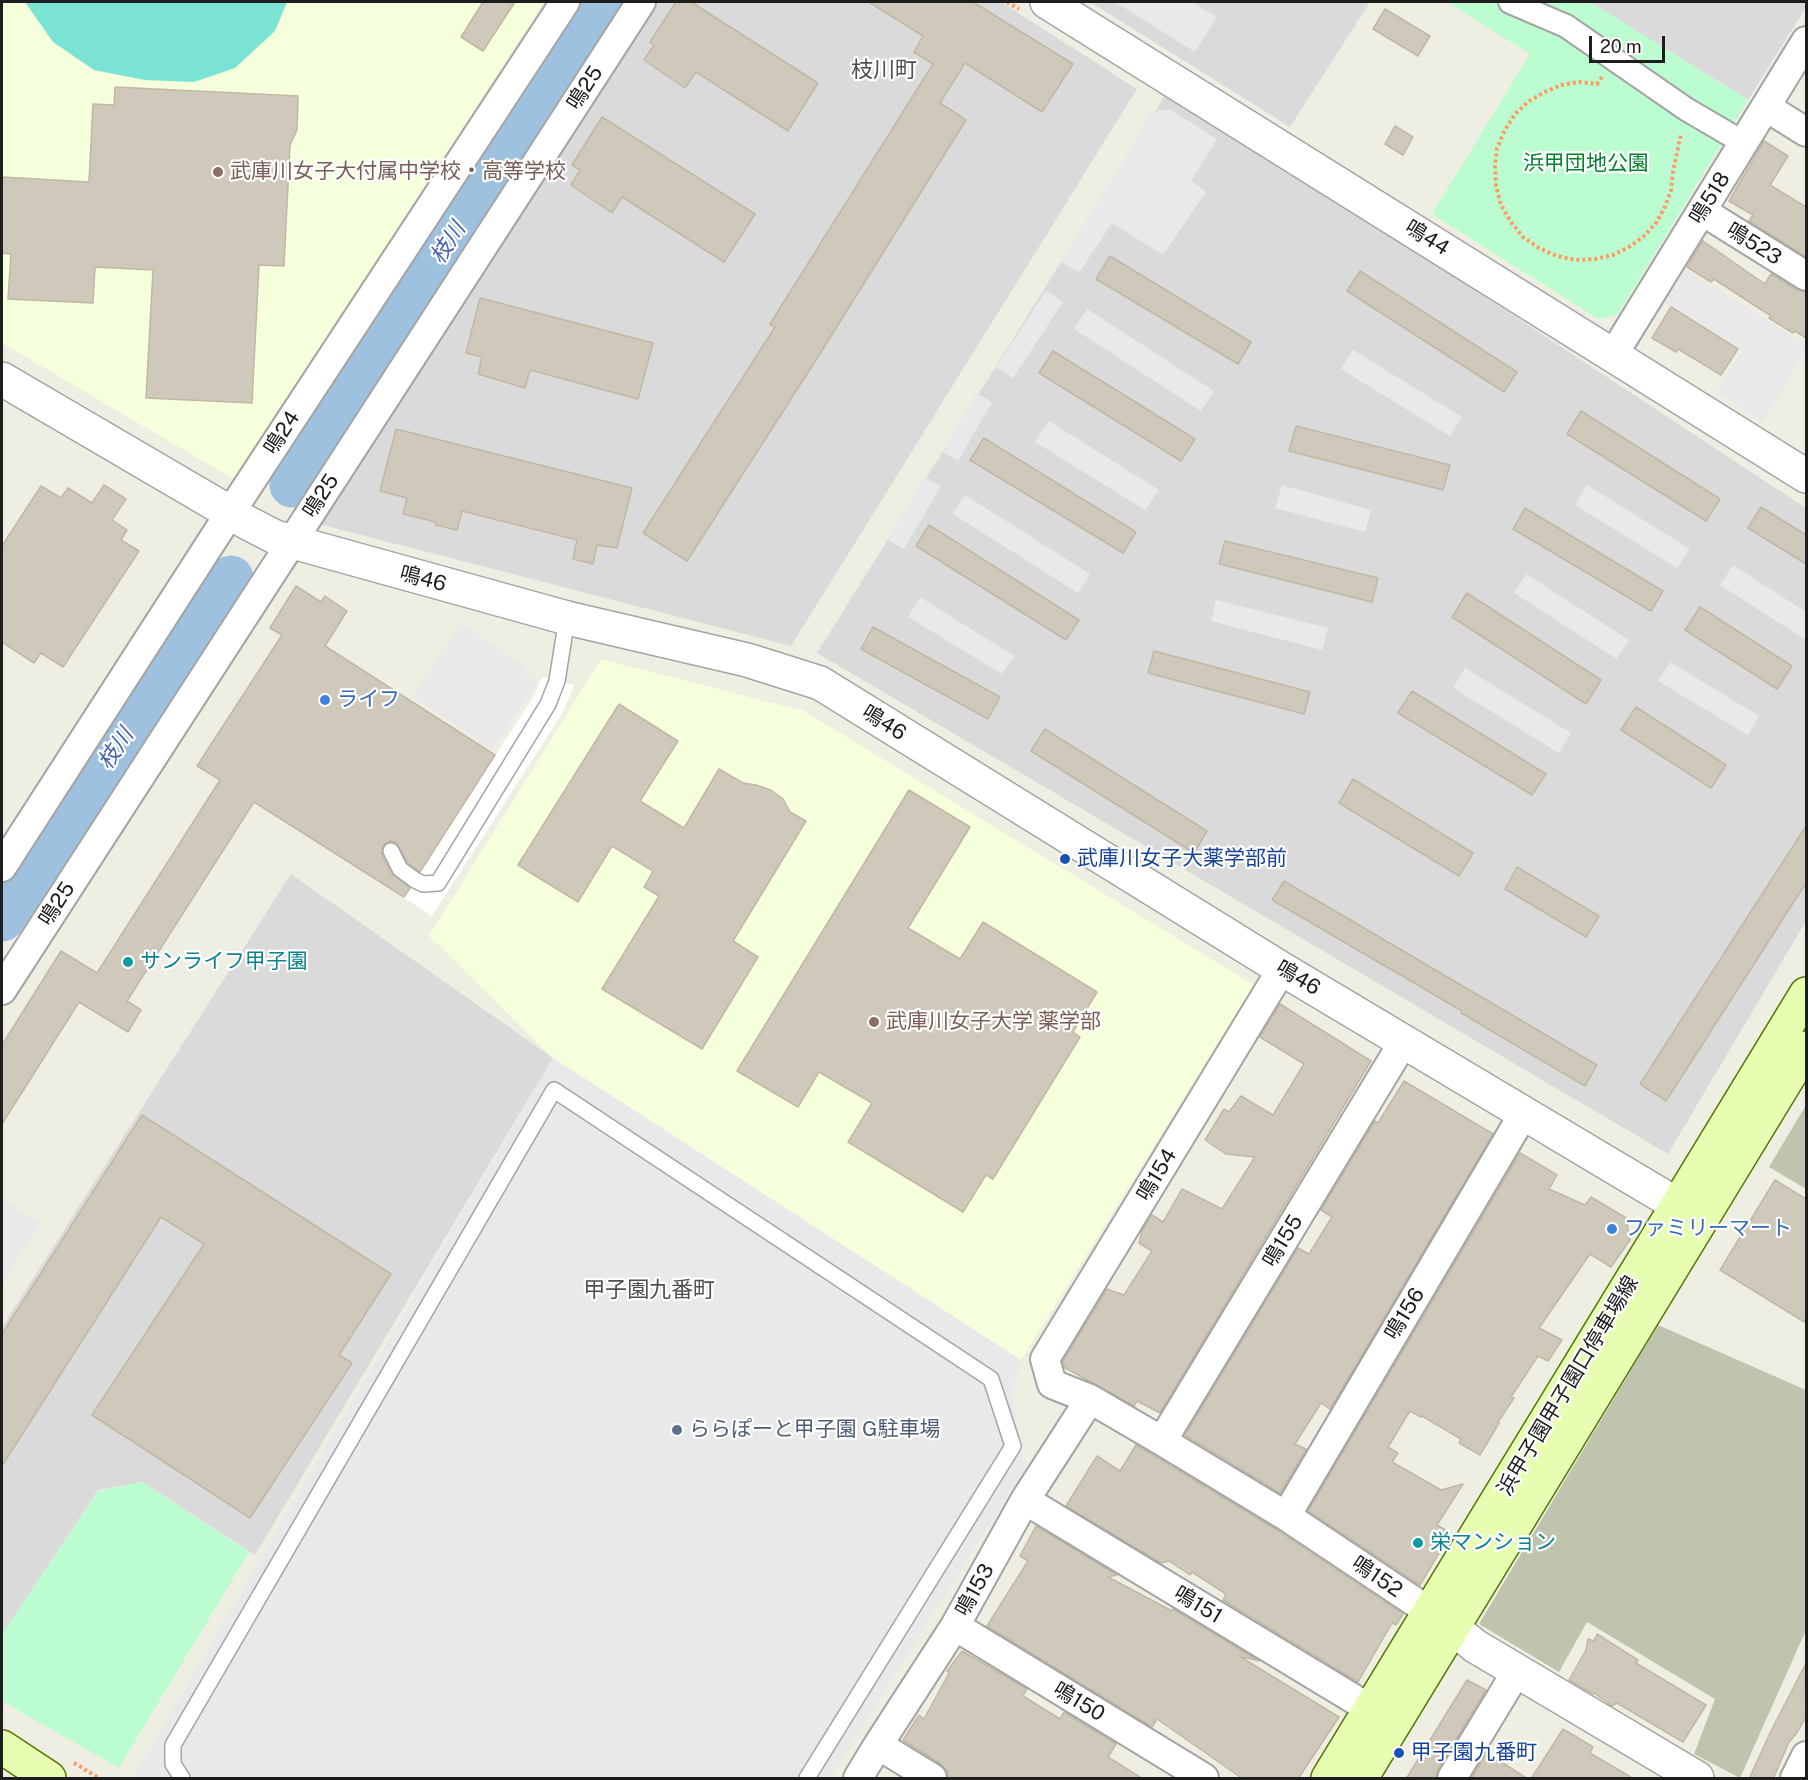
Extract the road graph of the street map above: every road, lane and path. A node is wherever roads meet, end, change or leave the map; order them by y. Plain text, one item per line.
1 (565, 2) edge
2 (640, 2) edge
3 (1047, 2) edge
4 (1510, 2) edge
5 (1806, 41) edge
6 (1615, 60) junction
7 (1766, 107) junction
8 (1686, 109) junction
9 (1806, 132) edge
10 (1744, 143) junction
11 (1702, 211) junction
12 (1806, 276) edge
13 (1613, 355) junction
14 (2, 379) edge
15 (1806, 476) edge
16 (230, 513) junction
17 (291, 542) junction
18 (567, 618) junction
19 (391, 851) dead end
20 (2, 867) edge
21 (1282, 969) junction
22 (2, 990) edge
23 (1806, 994) edge
24 (1404, 1041) junction
25 (1806, 1048) edge
26 (1524, 1113) junction
27 (1690, 1212) junction
28 (1052, 1384) joint
29 (1090, 1400) junction
30 (1162, 1441) junction
31 (1025, 1500) junction
32 (1286, 1516) junction
33 (1442, 1620) junction
34 (955, 1626) junction
35 (1517, 1671) junction
36 (1372, 1710) junction
37 (878, 1745) junction
38 (2, 1748) edge
39 (1806, 1756) edge
40 (49, 1779) edge
41 (182, 1779) edge
42 (807, 1779) edge
43 (858, 1779) edge
44 (932, 1779) edge
45 (1204, 1779) edge
46 (1328, 1779) edge
47 (1361, 1779) edge
48 (1452, 1779) edge
49 (1697, 1779) edge
50 (1795, 1779) edge

1 - 16 street, 鳴24
2 - 17 street, 鳴25
3 - 13 street, 鳴44
4 - 6 street
5 - 7 street, 鳴518
6 - 8 street
6 - 8 path
7 - 9 street
7 - 10 street, 鳴518
8 - 10 street
10 - 11 street, 鳴518
11 - 12 street, 鳴523
11 - 13 street, 鳴518
13 - 15 street, 鳴44
14 - 16 street, 鳴46
16 - 17 street, 鳴46
16 - 20 street, 鳴24
17 - 18 street, 鳴46
17 - 22 street, 鳴25
18 - 19 lane
18 - 21 street, 鳴46
21 - 24 street, 鳴46
21 - 28 street, 鳴154
23 - 27 main road, 浜甲子園甲子園口停車場線
24 - 26 street, 鳴46
24 - 30 street, 鳴155
25 - 27 main road, 浜甲子園甲子園口停車場線
26 - 27 street, 鳴46
26 - 32 street, 鳴156
27 - 33 main road, 浜甲子園甲子園口停車場線
28 - 29 street, 鳴152
29 - 30 street, 鳴152
29 - 31 street, 鳴153
30 - 32 street, 鳴152
31 - 34 street, 鳴153
31 - 36 street, 鳴151
32 - 33 street, 鳴152
33 - 35 street, 鳴152
33 - 36 main road, 浜甲子園甲子園口停車場線
33 - 47 main road, 浜甲子園甲子園口停車場線
34 - 37 street, 鳴153
34 - 45 street, 鳴150
35 - 48 street
35 - 49 street, 鳴152
36 - 46 main road, 浜甲子園甲子園口停車場線
37 - 43 street, 鳴153
37 - 44 street
38 - 40 main road
39 - 50 street
41 - 42 lane

